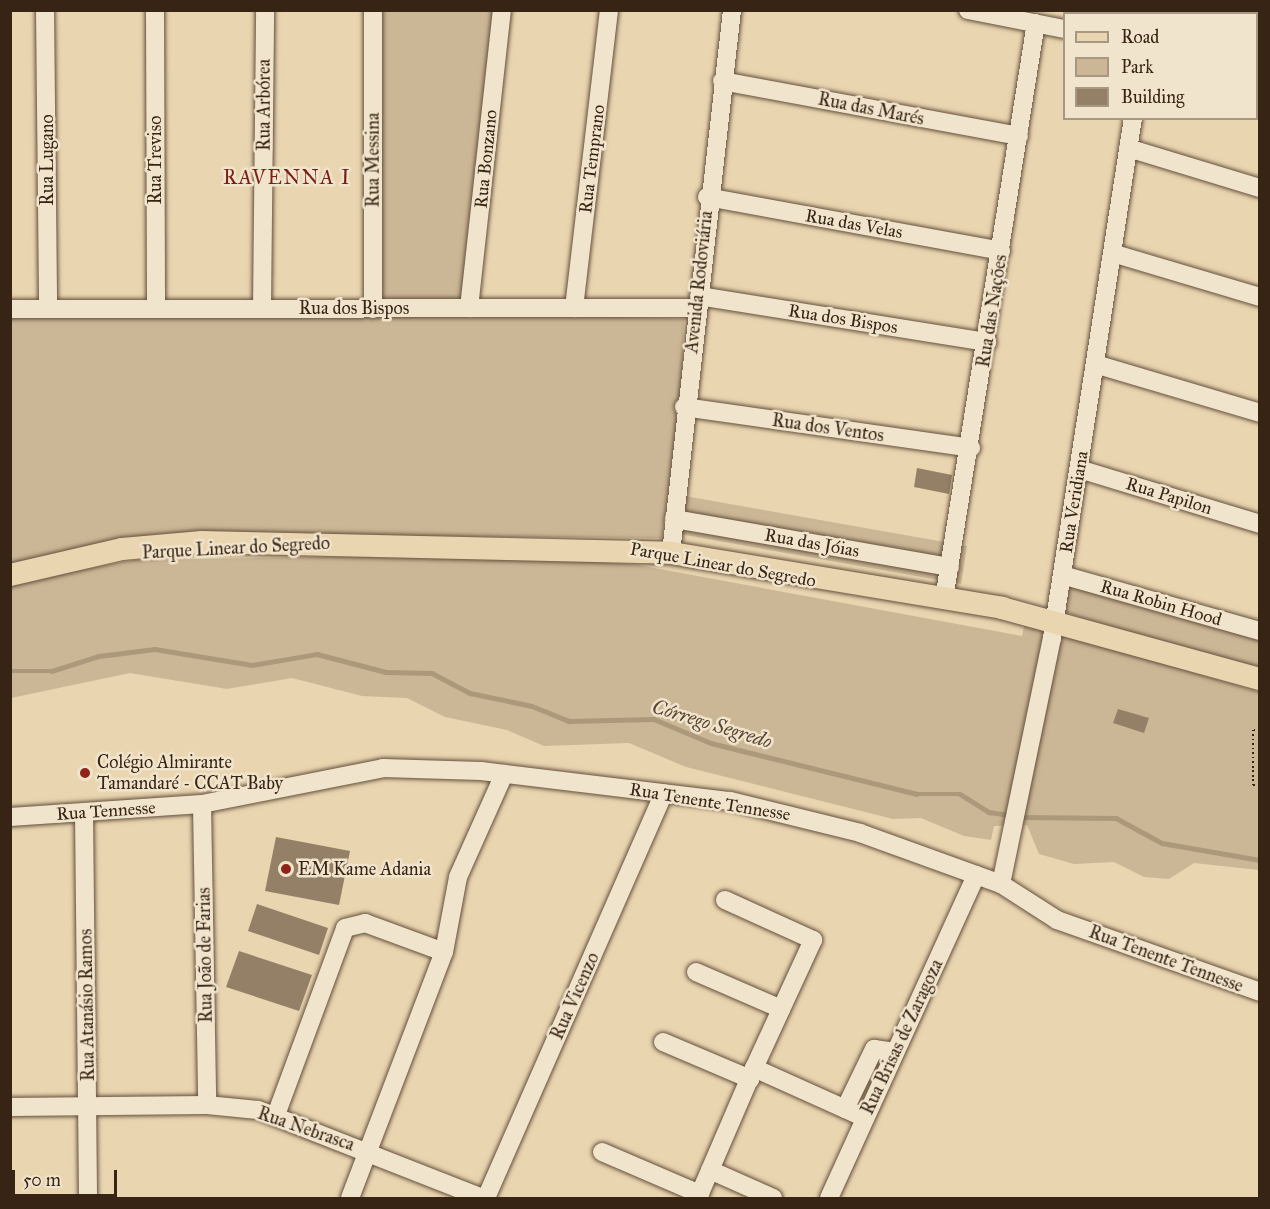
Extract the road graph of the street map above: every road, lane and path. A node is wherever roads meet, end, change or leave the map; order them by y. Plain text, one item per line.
1 (45, 10) edge
2 (155, 10) edge
3 (265, 10) edge
4 (373, 10) edge
5 (502, 10) edge
6 (609, 10) edge
7 (732, 10) edge
8 (968, 10) edge
9 (1036, 23) junction
10 (1063, 29) edge
11 (722, 81) junction
12 (1133, 120) edge
13 (1019, 136) junction
14 (1128, 148) junction
15 (1260, 188) edge
16 (707, 197) junction
17 (1001, 251) junction
18 (1112, 253) junction
19 (1260, 297) edge
20 (698, 302) junction
21 (262, 308) junction
22 (469, 308) junction
23 (574, 308) junction
24 (10, 309) edge
25 (48, 309) junction
26 (156, 309) junction
27 (373, 309) junction
28 (987, 342) junction
29 (1095, 364) junction
30 (684, 407) junction
31 (1260, 413) edge
32 (971, 448) junction
33 (1079, 469) junction
34 (674, 519) junction
35 (1260, 524) edge
36 (671, 554) junction
37 (950, 567) junction
38 (10, 575) edge
39 (1062, 575) junction
40 (944, 599) junction
41 (1054, 620) junction
42 (1260, 631) edge
43 (1260, 680) edge
44 (1260, 730) edge
45 (504, 774) junction
46 (1260, 785) edge
47 (664, 793) junction
48 (202, 804) junction
49 (84, 812) junction
50 (10, 817) edge
51 (976, 875) junction
52 (1001, 884) junction
53 (725, 900) dead end
54 (444, 952) junction
55 (696, 972) dead end
56 (1260, 992) edge
57 (781, 1009) junction
58 (663, 1042) dead end
59 (895, 1052) junction
60 (752, 1074) junction
61 (207, 1105) junction
62 (10, 1107) edge
63 (88, 1107) junction
64 (845, 1109) junction
65 (276, 1115) junction
66 (865, 1118) junction
67 (369, 1150) junction
68 (602, 1152) dead end
69 (710, 1170) junction
70 (698, 1196) edge
71 (88, 1198) edge
72 (350, 1198) edge
73 (485, 1198) edge
74 (773, 1198) edge
75 (829, 1198) edge

1 - 25 street, Rua Lugano
2 - 26 street, Rua Treviso
3 - 21 street, Rua Arbórea
4 - 27 street, Rua Messina
5 - 22 street, Rua Bonzano
6 - 23 street, Rua Temprano
7 - 11 street, Avenida Rodoviária
8 - 9 street
9 - 10 street
9 - 13 street, Rua das Nações
11 - 13 street, Rua das Marés
11 - 16 street, Avenida Rodoviária
12 - 14 street, Rua Veridiana
13 - 17 street, Rua das Nações
14 - 15 street
14 - 18 street, Rua Veridiana
16 - 17 street, Rua das Velas
16 - 20 street, Avenida Rodoviária
17 - 28 street, Rua das Nações
18 - 19 street
18 - 29 street, Rua Veridiana
20 - 23 street, Rua dos Bispos
20 - 28 street, Rua dos Bispos
20 - 30 street, Avenida Rodoviária
21 - 26 street, Rua dos Bispos
21 - 27 street, Rua dos Bispos
22 - 23 street, Rua dos Bispos
22 - 27 street, Rua dos Bispos
24 - 25 street, Rua dos Bispos
25 - 26 street, Rua dos Bispos
28 - 32 street, Rua das Nações
29 - 31 street
29 - 33 street, Rua Veridiana
30 - 32 street, Rua dos Ventos
30 - 34 street, Avenida Rodoviária
32 - 37 street, Rua das Nações
33 - 35 street, Rua Papilon
33 - 39 street, Rua Veridiana
34 - 36 street, Avenida Rodoviária
34 - 37 street, Rua das Jóias
36 - 38 main road
36 - 40 main road
37 - 40 street, Rua das Nações
39 - 41 street, Rua Veridiana
39 - 42 street, Rua Robin Hood
40 - 41 main road
41 - 43 main road
41 - 52 street, Rua Veridiana
44 - 46 path
45 - 47 street, Rua Tenente Tennesse
45 - 48 street, Rua Tenente Tennesse
45 - 54 street
47 - 51 street, Rua Tenente Tennesse
47 - 73 street, Rua Vicenzo
48 - 49 street, Rua Tennesse
48 - 61 street, Rua João de Farias
49 - 50 street, Rua Tennesse
49 - 63 street, Rua Atanásio Ramos
51 - 52 street, Rua Tenente Tennesse
51 - 59 street, Rua Brisas de Zaragoza
52 - 56 street, Rua Tenente Tennesse
53 - 57 street
54 - 65 street
54 - 67 street
55 - 57 street
57 - 60 street
58 - 60 street
59 - 64 street
59 - 66 street, Rua Brisas de Zaragoza
60 - 64 street
60 - 69 street
61 - 63 street, Rua Nebrasca
61 - 65 street, Rua Nebrasca
62 - 63 street, Rua Nebrasca
63 - 71 street, Rua Atanásio Ramos
64 - 66 street
65 - 67 street, Rua Nebrasca
66 - 75 street, Rua Brisas de Zaragoza
67 - 72 street
67 - 73 street, Rua Nebrasca
68 - 70 street
69 - 70 street
69 - 74 street

